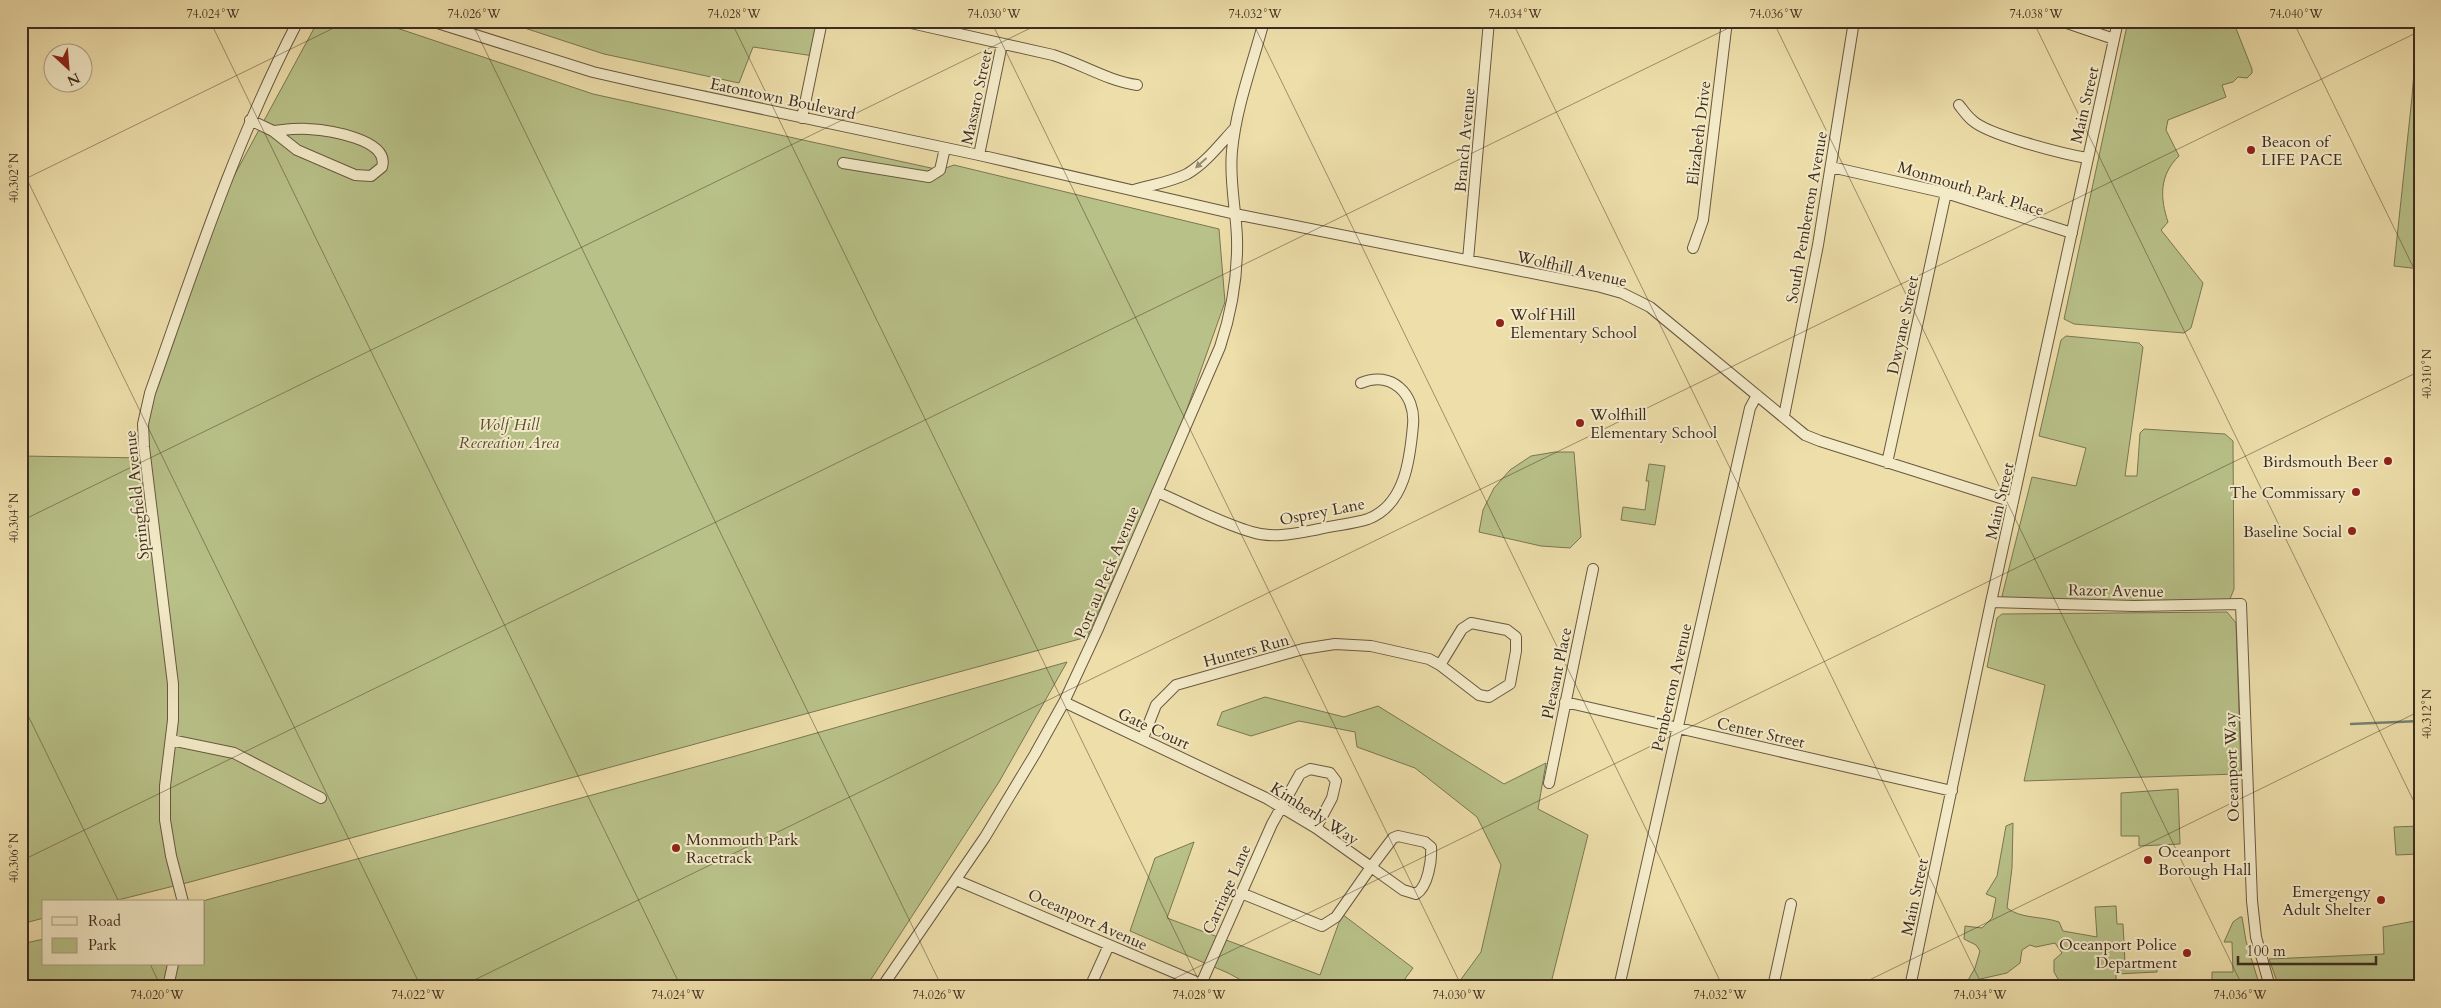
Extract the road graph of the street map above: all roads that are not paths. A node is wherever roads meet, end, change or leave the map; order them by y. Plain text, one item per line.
1 (298, 21) edge
2 (431, 21) edge
3 (822, 21) edge
4 (902, 21) edge
5 (1264, 21) edge
6 (1489, 21) edge
7 (1727, 21) edge
8 (1854, 21) edge
9 (2060, 21) edge
10 (2118, 21) edge
11 (2114, 39) junction
12 (1002, 44) junction
13 (1137, 85) dead end
14 (1960, 105) dead end
15 (802, 118) junction
16 (250, 120) junction
17 (1235, 128) junction
18 (272, 131) junction
19 (945, 148) junction
20 (979, 155) junction
21 (2087, 158) junction
22 (842, 163) dead end
23 (1830, 167) junction
24 (1133, 190) junction
25 (1946, 193) junction
26 (1234, 214) junction
27 (2072, 233) junction
28 (1693, 248) dead end
29 (1468, 260) junction
30 (1361, 383) dead end
31 (1757, 395) junction
32 (1784, 416) junction
33 (1887, 463) junction
34 (1157, 492) junction
35 (2013, 502) junction
36 (1593, 569) dead end
37 (1991, 602) junction
38 (2241, 604) joint
39 (1440, 665) junction
40 (1064, 702) junction
41 (1565, 702) junction
42 (1678, 728) junction
43 (1142, 738) junction
44 (171, 740) junction
45 (1196, 764) joint
46 (1549, 783) dead end
47 (1952, 791) junction
48 (321, 798) dead end
49 (1281, 807) junction
50 (1316, 828) junction
51 (1371, 867) junction
52 (956, 880) junction
53 (1240, 893) junction
54 (182, 900) edge
55 (1791, 904) dead end
56 (1108, 945) junction
57 (173, 966) edge
58 (1204, 985) edge
59 (168, 987) edge
60 (882, 987) edge
61 (1090, 987) edge
62 (1619, 987) edge
63 (1773, 987) edge
64 (1910, 987) edge
65 (2270, 987) edge

1 - 16 street, Springfield Avenue
2 - 15 street, Eatontown Boulevard
3 - 15 street
4 - 12 street
5 - 17 street
6 - 29 street, Branch Avenue
7 - 28 street, Elizabeth Drive
8 - 23 street, South Pemberton Avenue
9 - 11 street
10 - 11 street, Main Street
11 - 21 street, Main Street
12 - 13 street
12 - 20 street, Massaro Street
14 - 21 street
15 - 19 street, Eatontown Boulevard
16 - 18 street
16 - 44 street, Springfield Avenue
17 -> 24 street
17 - 26 street, Port au Peck Avenue
18 - 18 street
19 - 20 street, Eatontown Boulevard
19 - 22 street
20 - 24 street, Eatontown Boulevard
21 - 27 street, Main Street
23 - 25 street, Monmouth Park Place
23 - 32 street, South Pemberton Avenue
24 - 26 street, Wolfhill Avenue
25 - 27 street, Monmouth Park Place
25 - 33 street, Dwyane Street
26 - 29 street, Wolfhill Avenue
26 - 34 street, Port au Peck Avenue
27 - 35 street, Main Street
29 - 31 street, Wolfhill Avenue
30 - 34 street, Osprey Lane
31 - 32 street, Wolfhill Avenue
31 - 42 street, Pemberton Avenue
32 - 33 street, Wolfhill Avenue
33 - 35 street, Wolfhill Avenue
34 - 40 street, Port au Peck Avenue
35 - 37 street, Main Street
36 - 41 street, Pleasant Place
37 - 38 street, Razor Avenue
37 - 47 street, Main Street
38 - 65 street, Oceanport Way
39 - 39 street
39 - 43 street, Hunters Run
40 - 43 street, Gate Court
40 - 52 street, Port au Peck Avenue
41 - 42 street, Center Street
41 - 46 street, Pleasant Place
42 - 47 street, Center Street
42 - 62 street, Pemberton Avenue
43 - 45 street, Gate Court
44 - 48 street
44 - 54 street, Springfield Avenue
45 - 49 street, Kimberly Way
47 - 64 street, Main Street
49 - 50 street, Kimberly Way
49 - 50 street, Carriage Lane
49 - 53 street, Carriage Lane
50 - 51 street, Kimberly Way
51 - 51 street
51 - 53 street
52 - 56 street, Oceanport Avenue
52 - 60 street, Port au Peck Avenue
53 - 58 street, Carriage Lane
55 - 63 street
56 - 58 street, Oceanport Avenue
56 - 61 street
57 - 59 street

